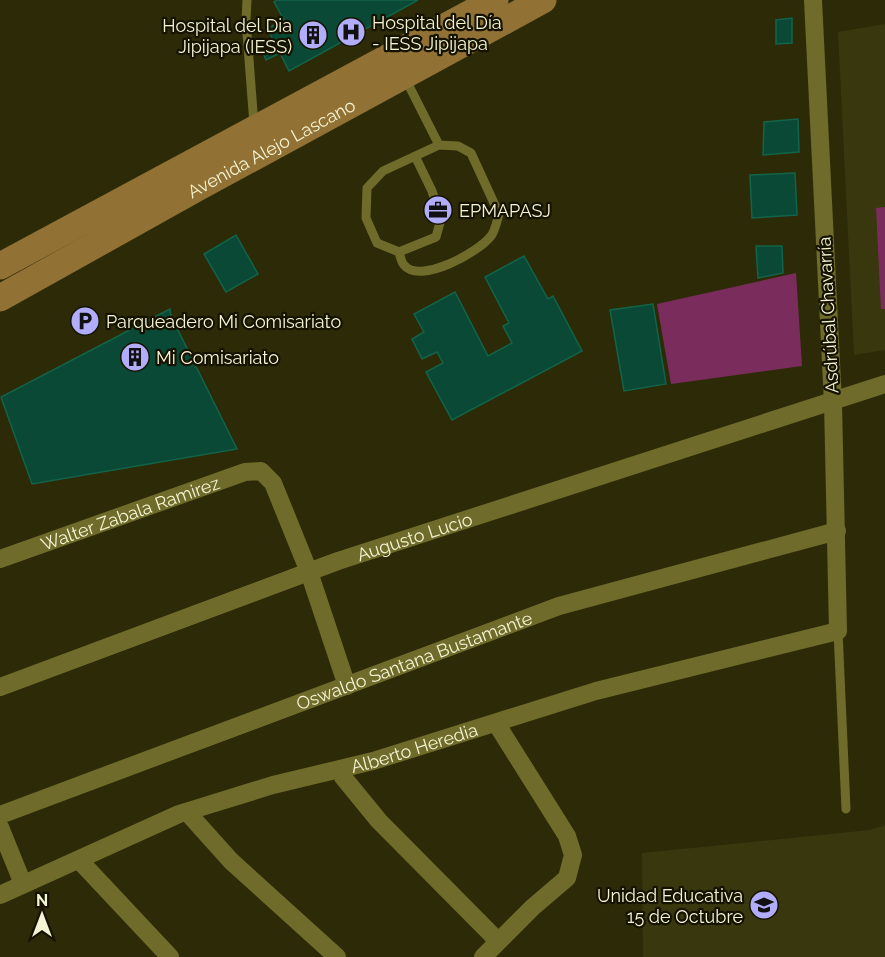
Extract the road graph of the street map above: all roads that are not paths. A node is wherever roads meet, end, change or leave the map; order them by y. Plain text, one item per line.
1 (247, 0) edge
2 (495, 0) edge
3 (543, 0) edge
4 (813, 0) edge
5 (404, 76) junction
6 (254, 130) junction
7 (439, 145) junction
8 (416, 156) junction
9 (399, 252) junction
10 (1, 262) edge
11 (0, 298) edge
12 (885, 384) edge
13 (833, 403) junction
14 (837, 531) junction
15 (0, 559) edge
16 (309, 572) junction
17 (838, 631) junction
18 (347, 686) junction
19 (0, 687) edge
20 (496, 723) junction
21 (341, 769) junction
22 (846, 809) dead end
23 (187, 812) junction
24 (0, 815) edge
25 (0, 827) edge
26 (79, 860) junction
27 (23, 884) junction
28 (0, 895) edge
29 (498, 941) junction
30 (170, 957) edge
31 (337, 957) edge
32 (483, 957) edge

1 - 6 lane
2 - 6 main road, Avenida Alejo Lascano
3 - 5 main road, Avenida Alejo Lascano
4 - 13 street, Asdrúbal Chavarría
5 - 7 lane
5 - 11 main road, Avenida Alejo Lascano
6 - 10 main road, Avenida Alejo Lascano
7 - 8 lane
7 - 9 lane
8 - 9 lane
8 - 9 lane
12 - 13 street, Augusto Lucio
13 - 14 street, Asdrúbal Chavarría
13 - 16 street, Augusto Lucio
14 - 17 street, Asdrúbal Chavarría
14 - 18 street, Oswaldo Santana Bustamante
15 - 16 street, Walter Zabala Ramirez
16 - 18 street
16 - 19 street, Augusto Lucio
17 - 20 street, Alberto Heredia
17 - 22 lane
18 - 24 street, Oswaldo Santana Bustamante
20 - 21 street, Alberto Heredia
20 - 29 street
21 - 23 street, Alberto Heredia
21 - 29 street
23 - 26 street, Alberto Heredia
23 - 31 street
25 - 27 street
26 - 27 street, Alberto Heredia
26 - 30 street
27 - 28 street, Alberto Heredia
29 - 32 street

